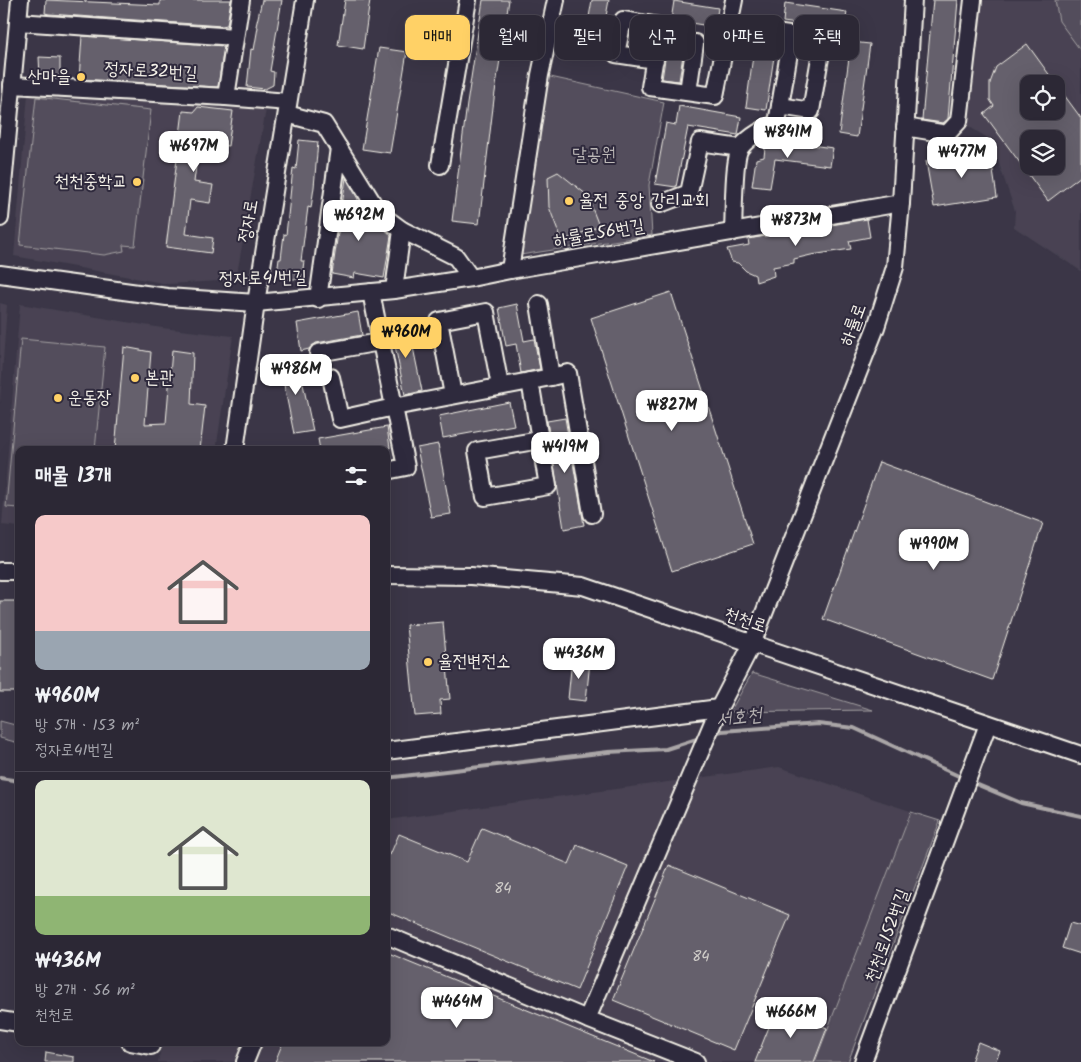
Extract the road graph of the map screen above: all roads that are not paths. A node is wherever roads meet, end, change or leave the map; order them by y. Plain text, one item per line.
1 (20, 0) edge
2 (241, 0) edge
3 (305, 0) edge
4 (468, 0) edge
5 (556, 0) edge
6 (734, 0) edge
7 (912, 0) edge
8 (973, 0) edge
9 (731, 15) edge
10 (18, 22) junction
11 (784, 34) edge
12 (792, 35) junction
13 (235, 37) junction
14 (654, 60) dead end
15 (693, 60) edge
16 (722, 60) edge
17 (12, 85) junction
18 (688, 92) junction
19 (226, 97) junction
20 (780, 106) junction
21 (288, 108) junction
22 (905, 127) junction
23 (339, 148) junction
24 (740, 148) junction
25 (440, 165) dead end
26 (901, 203) junction
27 (660, 204) dead end
28 (0, 218) edge
29 (402, 230) junction
30 (733, 232) junction
31 (510, 270) junction
32 (8, 276) edge
33 (471, 278) junction
34 (394, 290) junction
35 (371, 292) junction
36 (318, 298) junction
37 (256, 303) junction
38 (539, 304) dead end
39 (380, 342) junction
40 (318, 353) dead end
41 (551, 376) junction
42 (332, 377) dead end
43 (530, 381) junction
44 (500, 386) junction
45 (453, 395) junction
46 (394, 407) junction
47 (540, 440) junction
48 (236, 446) edge
49 (390, 470) edge
50 (592, 514) dead end
51 (0, 570) edge
52 (15, 571) edge
53 (390, 575) edge
54 (752, 644) junction
55 (719, 708) junction
56 (988, 724) junction
57 (390, 750) edge
58 (1081, 755) edge
59 (390, 937) edge
60 (587, 1019) junction
61 (0, 1020) edge
62 (15, 1022) edge
63 (251, 1046) edge
64 (245, 1062) edge
65 (696, 1062) edge
66 (863, 1062) edge

1 - 10 street
2 - 13 street
3 - 21 street, 정자로
4 - 25 street
5 - 31 street
6 - 9 street
7 - 22 street, 하률로
8 - 22 street
10 - 13 street
10 - 17 street
11 - 12 street
12 - 20 street
12 - 20 street
13 - 19 street
14 - 18 street
15 - 18 street
16 - 18 street
17 - 19 street, 정자로32번길
17 - 28 street
19 - 21 street, 정자로32번길
20 - 24 street
21 - 23 street, 정자로32번길
21 - 37 street, 정자로
22 - 26 street, 하률로
23 - 29 street, 정자로32번길
23 - 36 street
24 - 27 street
24 - 30 street
26 - 30 street, 하률로56번길
26 - 54 street, 하률로
29 - 33 street, 정자로32번길
29 - 34 street
30 - 31 street, 하률로56번길
31 - 33 street, 정자로41번길
32 - 37 street, 정자로41번길
33 - 34 street, 정자로41번길
34 - 35 street, 정자로41번길
35 - 36 street, 정자로41번길
35 - 39 street
36 - 37 street, 정자로41번길
37 - 48 street, 정자로
38 - 41 street
39 - 40 street
39 - 46 street
41 - 43 street
41 - 50 street
42 - 46 street
43 - 44 street
43 - 47 street
44 - 45 street
44 - 45 street
45 - 46 street
46 - 49 street
47 - 47 street
51 - 52 street
53 - 54 street, 천천로
54 - 55 street, 하률로
54 - 56 street, 천천로
55 - 57 street
55 - 60 street, 하률로
56 - 58 street, 천천로
56 - 66 street, 천천로152번길
59 - 60 street
60 - 65 street
61 - 62 street
63 - 64 street

